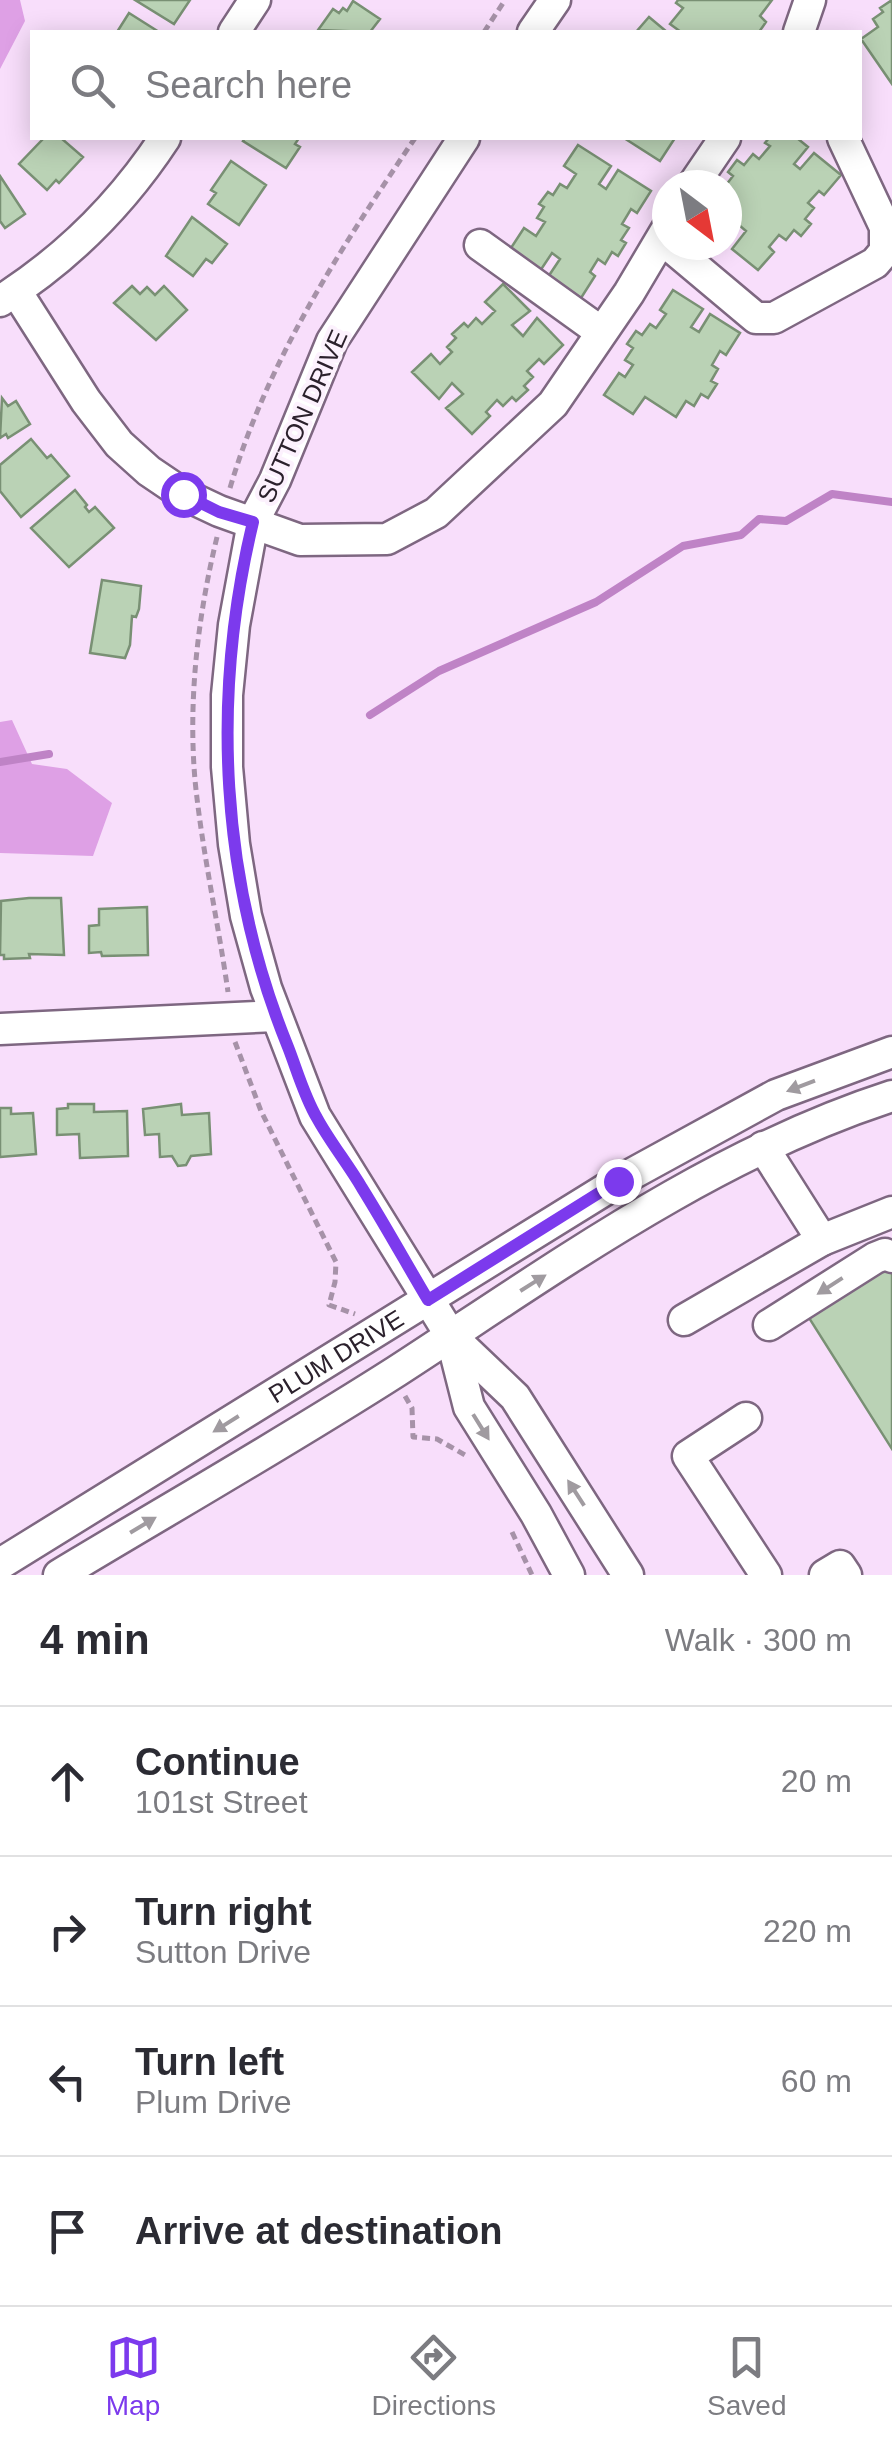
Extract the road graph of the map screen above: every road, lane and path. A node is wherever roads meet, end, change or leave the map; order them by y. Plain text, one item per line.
1 (255, 0) edge
2 (506, 0) edge
3 (555, 0) edge
4 (810, 0) edge
5 (235, 30) edge
6 (485, 30) edge
7 (535, 30) edge
8 (801, 30) edge
9 (164, 140) edge
10 (463, 140) edge
11 (724, 140) edge
12 (844, 140) edge
13 (703, 170) edge
14 (480, 245) dead end
15 (652, 259) edge
16 (690, 260) edge
17 (8, 296) edge
18 (602, 332) junction
19 (253, 522) junction
20 (275, 1016) junction
21 (232, 1018) junction
22 (0, 1029) edge
23 (892, 1052) edge
24 (892, 1096) edge
25 (763, 1147) junction
26 (892, 1212) edge
27 (822, 1240) junction
28 (892, 1257) edge
29 (428, 1300) junction
30 (356, 1314) dead end
31 (684, 1320) dead end
32 (769, 1325) dead end
33 (451, 1336) junction
34 (412, 1408) dead end
35 (746, 1418) dead end
36 (475, 1468) dead end
37 (511, 1528) dead end
38 (0, 1564) edge
39 (60, 1575) edge
40 (532, 1575) edge
41 (569, 1575) edge
42 (628, 1575) edge
43 (766, 1575) edge
44 (826, 1575) edge
45 (846, 1575) edge

1 - 5 street
2 - 6 path
3 - 7 street
4 - 8 street
9 - 17 street
10 - 19 street, SUTTON DRIVE
11 - 13 street
12 - 16 street
14 - 18 street
15 - 18 street
17 - 19 street
18 - 19 street
19 - 20 street, SUTTON DRIVE
20 - 21 street
20 - 29 street, SUTTON DRIVE
21 - 22 street
21 - 30 path
23 -> 29 street, PLUM DRIVE
24 - 25 street, PLUM DRIVE
25 - 27 street
33 -> 25 street, PLUM DRIVE
26 - 27 street
27 - 31 street
28 -> 32 street
29 - 33 street, SUTTON DRIVE
29 -> 38 street, PLUM DRIVE
39 -> 33 street, PLUM DRIVE
33 -> 41 street
42 -> 33 street
34 - 36 path
35 - 43 street
37 - 40 path
44 - 45 street

